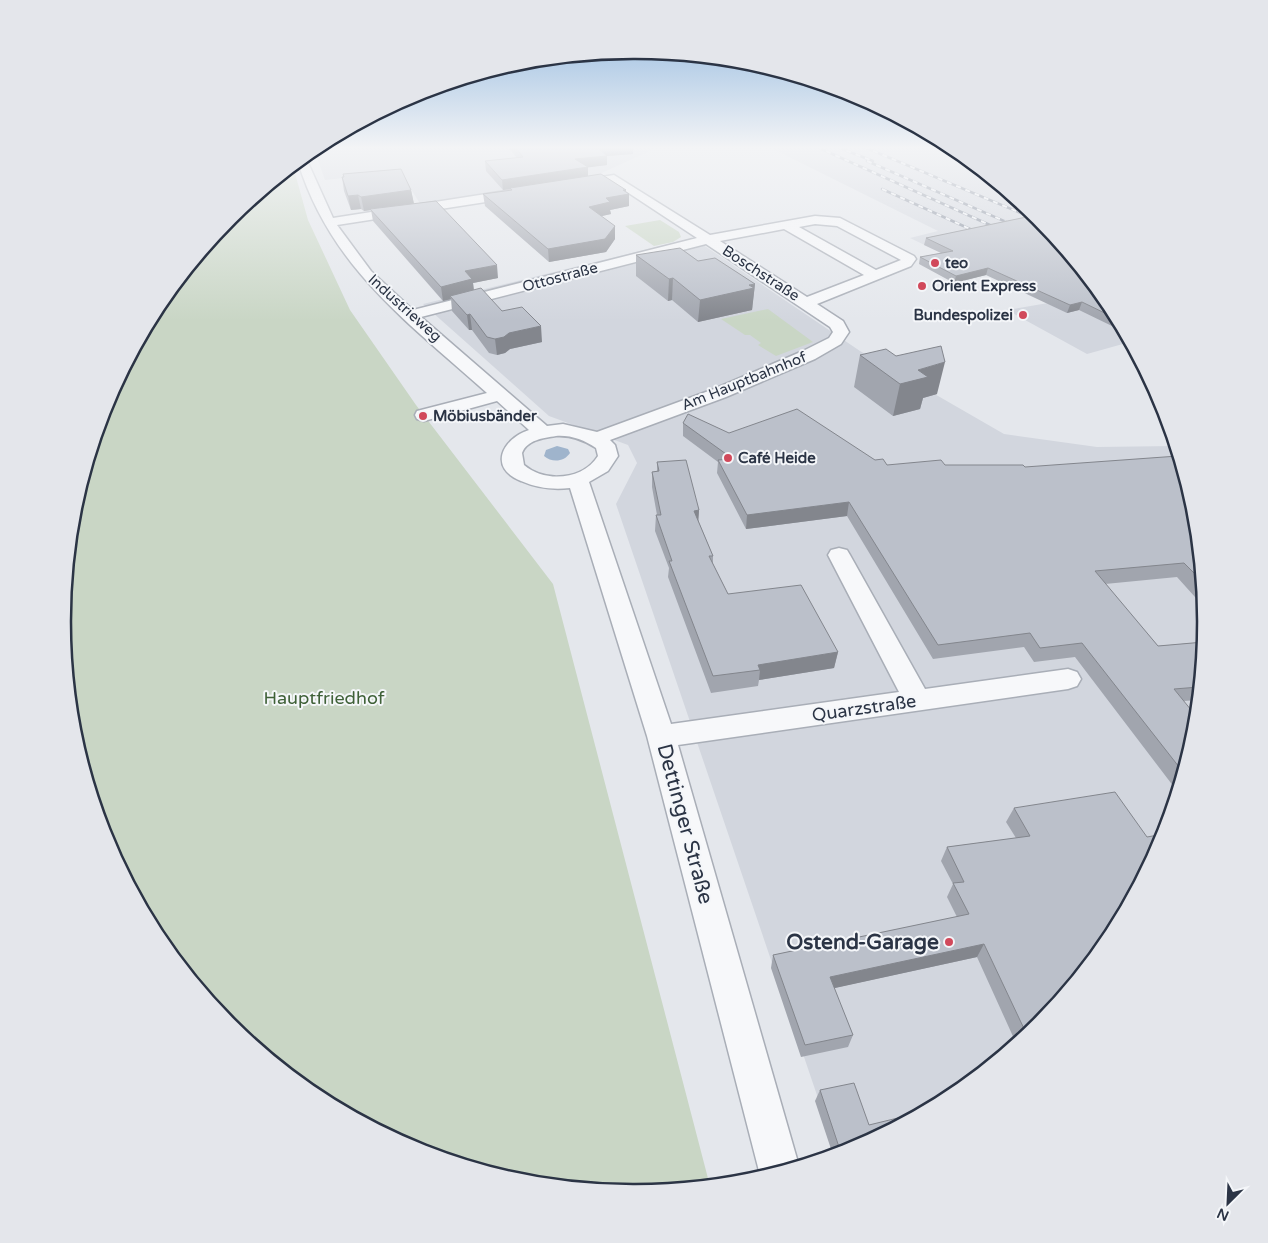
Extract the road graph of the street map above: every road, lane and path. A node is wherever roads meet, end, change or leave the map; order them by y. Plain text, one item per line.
1 (321, 205) edge
2 (441, 205) edge
3 (656, 205) edge
4 (330, 222) junction
5 (801, 222) junction
6 (786, 225) junction
7 (709, 239) junction
8 (888, 270) junction
9 (806, 303) junction
10 (412, 315) junction
11 (500, 395) junction
12 (424, 415) dead end
13 (542, 432) junction
14 (597, 438) junction
15 (578, 480) junction
16 (839, 555) dead end
17 (1068, 679) dead end
18 (917, 700) junction
19 (661, 736) junction
20 (778, 1165) edge

1 - 4 street, Industrieweg
2 - 4 street
3 - 7 street, Boschstraße
4 - 10 street, Industrieweg
5 - 6 street, Ottostraße
5 - 8 street
5 - 8 street, Ottostraße
6 - 7 street, Ottostraße
6 - 8 street
7 - 9 street, Boschstraße
7 - 10 street, Ottostraße
8 - 9 street
9 - 14 street, Am Hauptbahnhof
10 - 11 street, Industrieweg
11 - 12 street
11 - 13 street, Industrieweg
13 - 14 street
13 - 15 street
14 - 15 street
15 - 19 street, Dettinger Straße
16 - 18 street
17 - 18 street, Quarzstraße
18 - 19 street, Quarzstraße
19 - 20 street, Dettinger Straße

